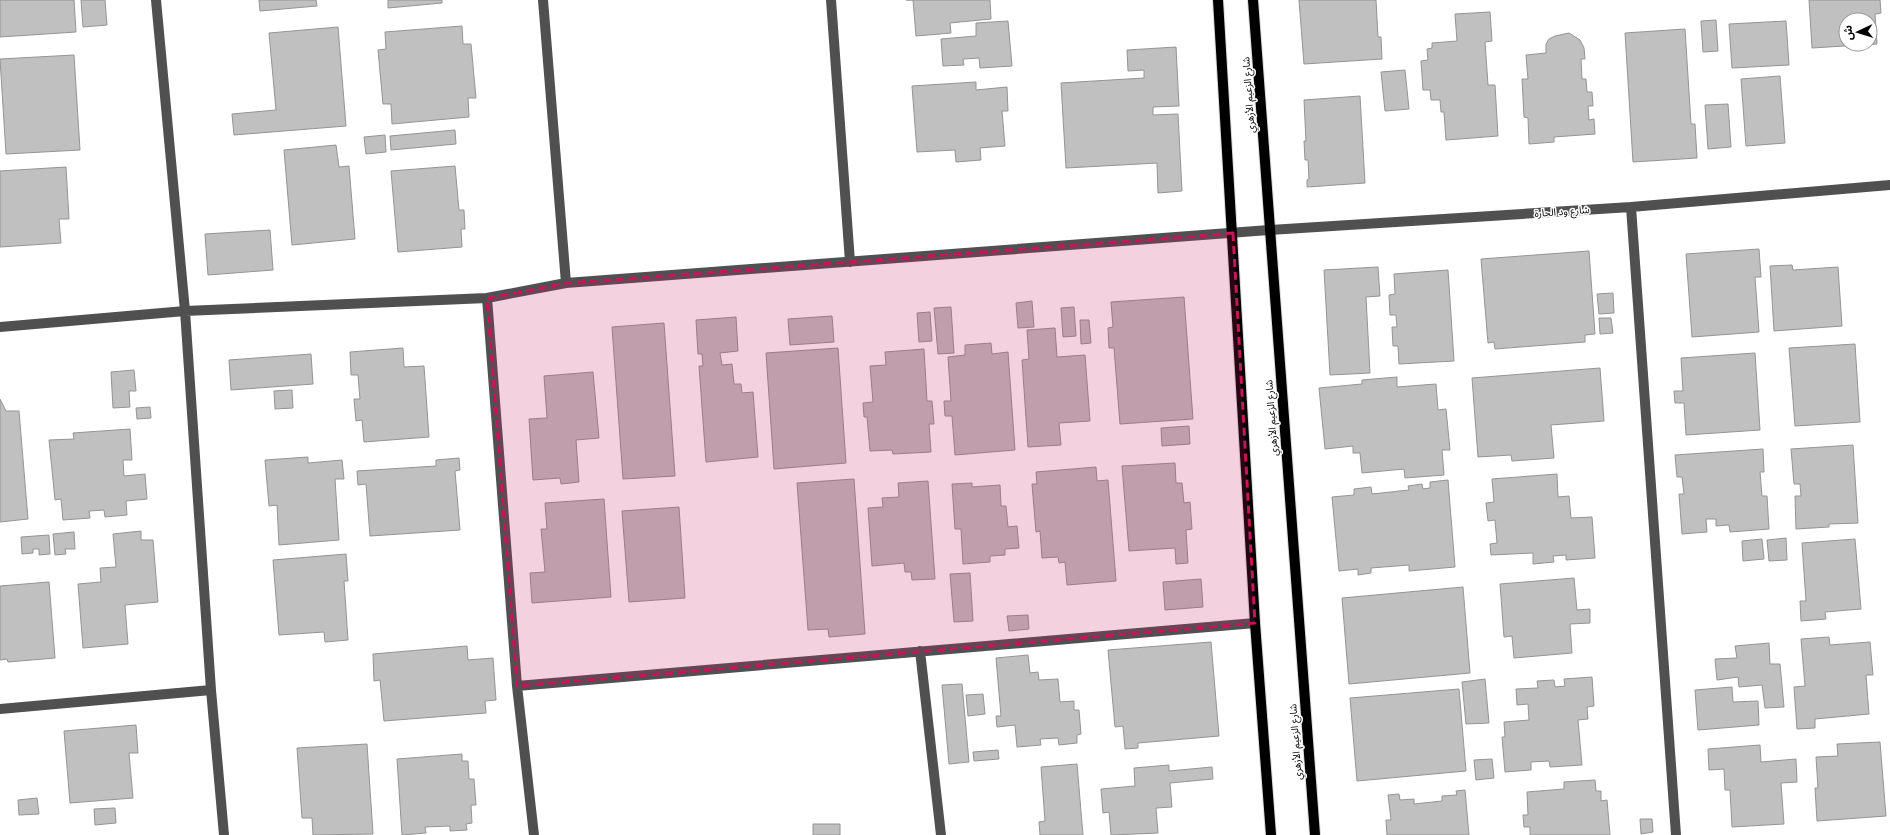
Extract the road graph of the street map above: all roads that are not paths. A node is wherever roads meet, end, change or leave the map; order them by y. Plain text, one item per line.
1 (156, 0) edge
2 (543, 0) edge
3 (831, 0) edge
4 (1218, 0) edge
5 (1253, 0) edge
6 (1890, 184) edge
7 (1631, 207) junction
8 (1270, 230) junction
9 (1233, 233) junction
10 (850, 262) junction
11 (566, 283) junction
12 (487, 298) junction
13 (185, 311) junction
14 (0, 326) edge
15 (1255, 623) junction
16 (920, 651) junction
17 (518, 686) junction
18 (211, 690) junction
19 (0, 709) edge
20 (224, 835) edge
21 (534, 835) edge
22 (941, 835) edge
23 (1271, 835) edge
24 (1315, 835) edge
25 (1676, 835) edge

1 - 13 street
2 - 11 street
3 - 10 street
4 - 9 main road
5 - 8 main road, شارع الزعيم الأزهري
6 - 7 street, شارع ود الحارة
7 - 8 street, شارع ود الحارة
7 - 25 street
8 - 9 street, شارع ود الحارة
8 - 24 main road, شارع الزعيم الأزهري
9 - 10 street, شارع ود الحارة
9 - 15 main road
10 - 11 street, شارع ود الحارة
11 - 12 street, شارع ود الحارة
12 - 13 street, شارع ود الحارة
12 - 17 street
13 - 14 street, شارع ود الحارة
13 - 18 street
15 - 16 street
15 - 23 main road
16 - 17 street
16 - 22 street
17 - 21 street
18 - 19 street
18 - 20 street

